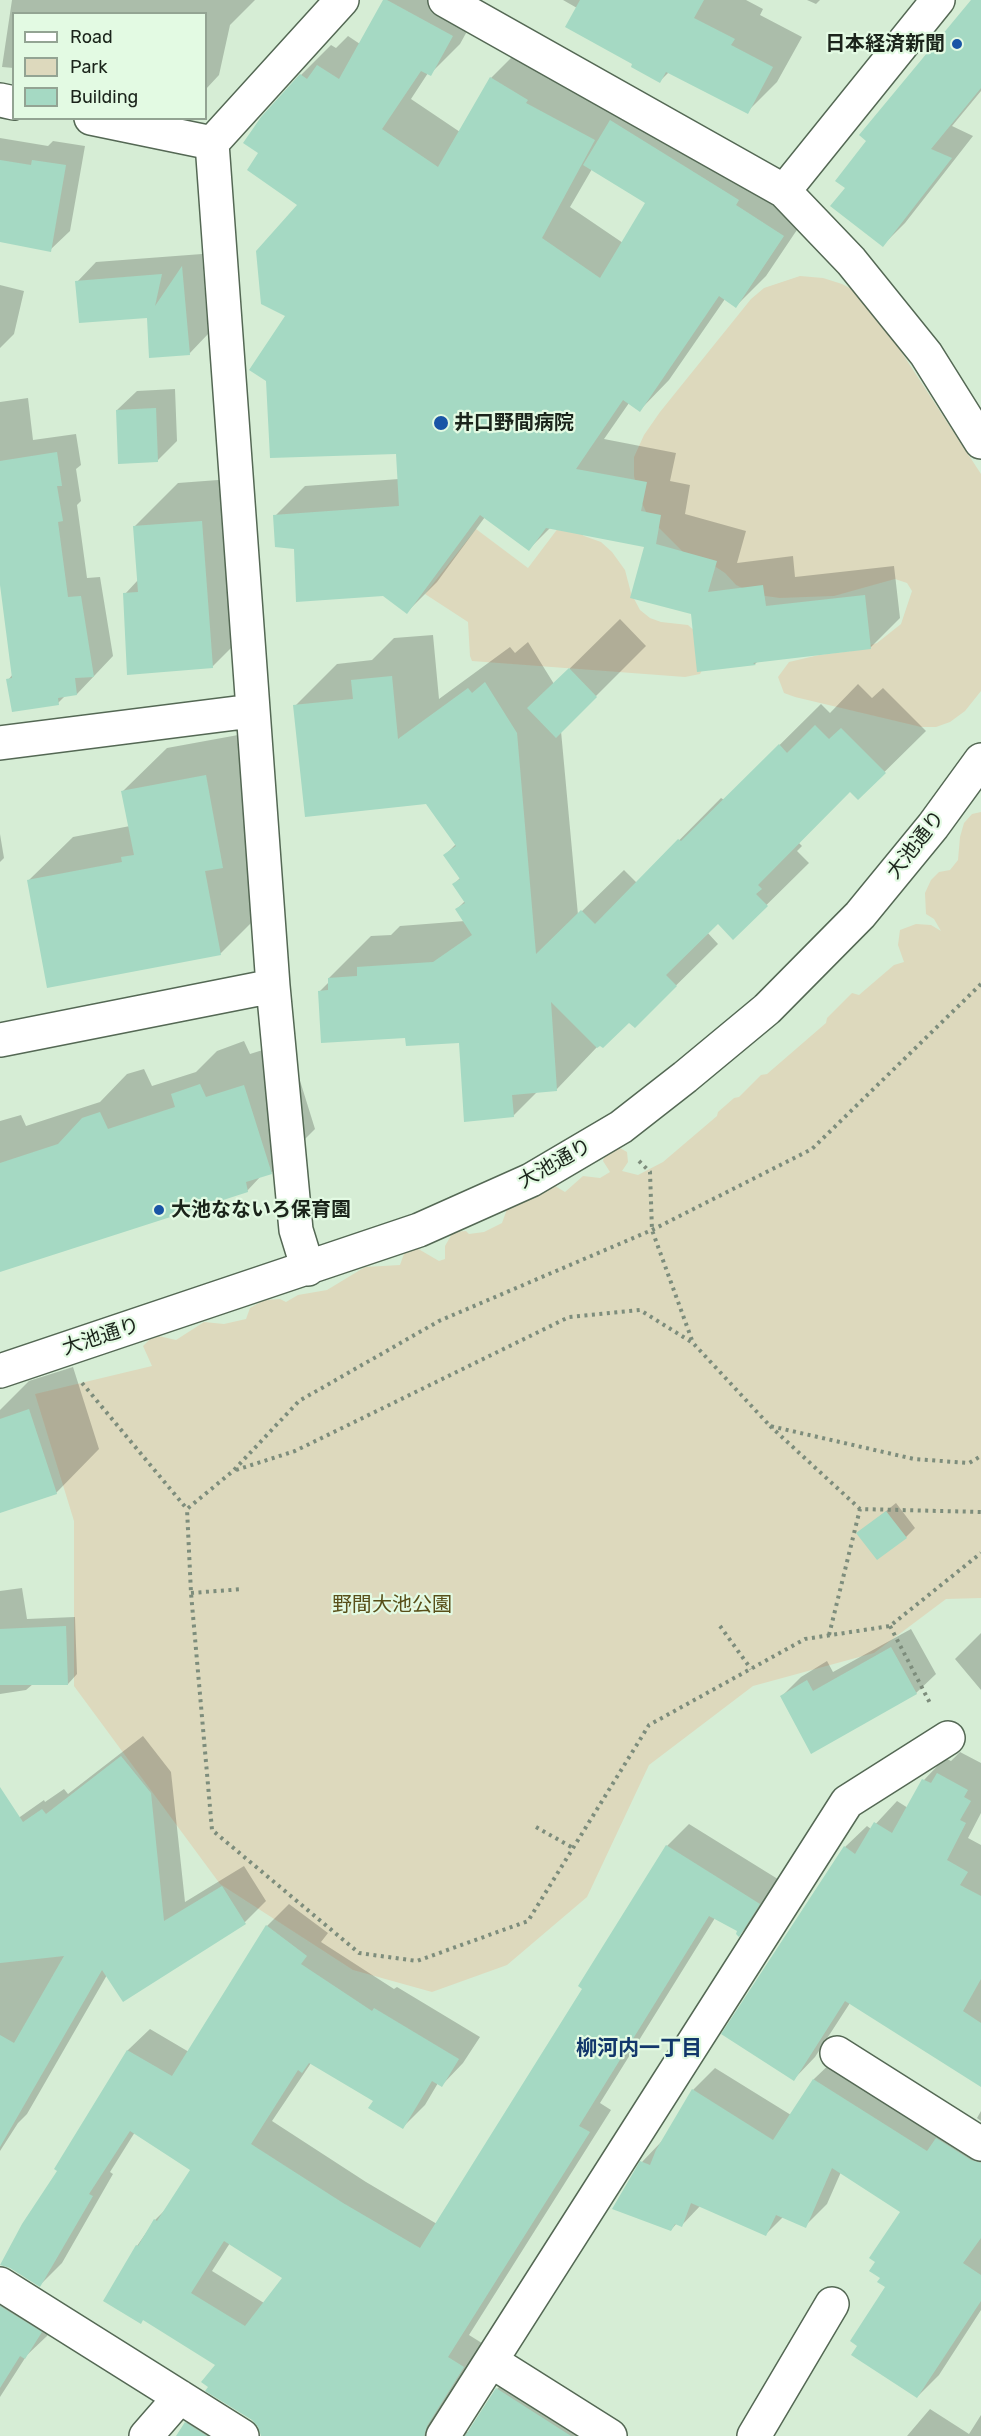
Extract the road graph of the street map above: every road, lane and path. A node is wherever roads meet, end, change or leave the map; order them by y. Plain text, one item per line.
1 (342, 0) edge
2 (445, 0) edge
3 (938, 0) edge
4 (101, 120) edge
5 (212, 143) junction
6 (784, 191) junction
7 (981, 442) edge
8 (252, 711) junction
9 (0, 743) edge
10 (981, 760) edge
11 (981, 984) edge
12 (273, 986) junction
13 (0, 1040) edge
14 (632, 1154) dead end
15 (652, 1230) junction
16 (308, 1269) junction
17 (693, 1343) junction
18 (0, 1371) edge
19 (76, 1376) dead end
20 (770, 1426) junction
21 (981, 1456) edge
22 (233, 1471) junction
23 (187, 1509) junction
24 (860, 1509) junction
25 (981, 1512) edge
26 (981, 1553) edge
27 (243, 1589) dead end
28 (191, 1593) junction
29 (720, 1626) dead end
30 (890, 1626) junction
31 (829, 1635) junction
32 (752, 1669) junction
33 (948, 1738) joint
34 (536, 1827) dead end
35 (573, 1848) junction
36 (837, 2053) dead end
37 (981, 2144) edge
38 (0, 2284) edge
39 (832, 2304) dead end
40 (491, 2361) junction
41 (180, 2397) junction
42 (146, 2436) edge
43 (242, 2436) edge
44 (443, 2436) edge
45 (610, 2436) edge
46 (754, 2436) edge

1 - 5 street
2 - 6 street
3 - 6 street
4 - 5 street
5 - 8 street
6 - 7 street
8 - 9 street
8 - 12 street
10 - 16 street, 大池通り
11 - 15 path
12 - 13 street
12 - 16 street
14 - 15 path
15 - 17 path
15 - 22 path
16 - 18 street, 大池通り
17 - 20 path
17 - 22 path
19 - 23 path
20 - 21 path
20 - 24 path
22 - 23 path
23 - 28 path
24 - 25 path
24 - 31 path
26 - 30 path
27 - 28 path
28 - 35 path
29 - 32 path
30 - 31 path
30 - 33 path
31 - 32 path
32 - 35 path
33 - 40 street
34 - 35 path
36 - 37 street
38 - 41 street
39 - 46 street
40 - 44 street
40 - 45 street
41 - 42 street
41 - 43 street

